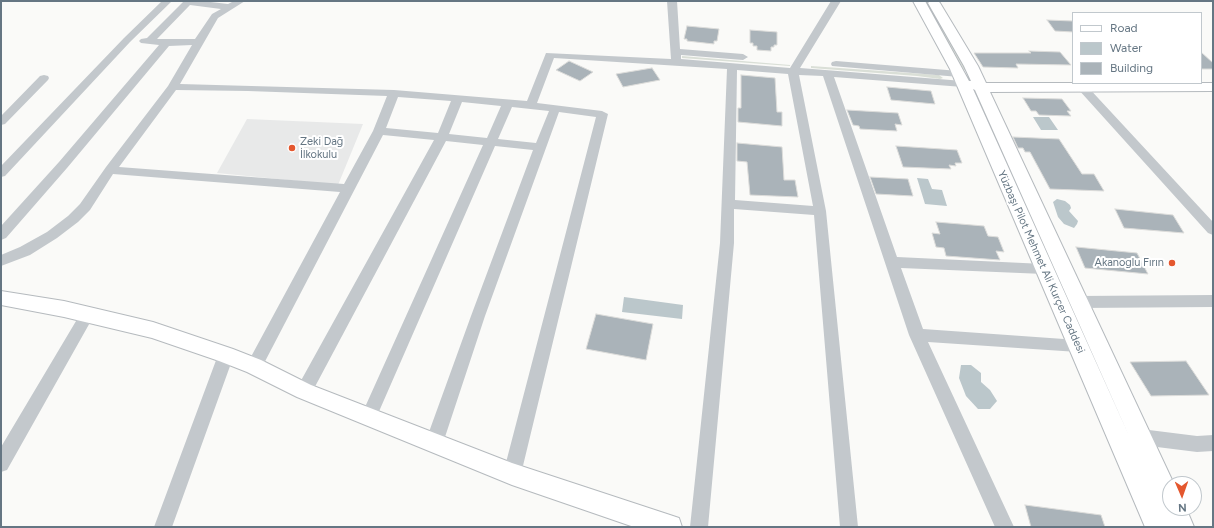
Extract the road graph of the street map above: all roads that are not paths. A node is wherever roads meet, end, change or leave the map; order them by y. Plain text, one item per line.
1 (167, 1) edge
2 (188, 1) edge
3 (240, 1) edge
4 (672, 1) edge
5 (836, 1) edge
6 (919, 1) edge
7 (933, 1) edge
8 (228, 8) junction
9 (128, 40) junction
10 (150, 41) junction
11 (198, 42) junction
12 (166, 43) junction
13 (676, 57) junction
14 (732, 66) junction
15 (797, 66) junction
16 (827, 73) junction
17 (44, 78) dead end
18 (1202, 79) edge
19 (1213, 79) edge
20 (970, 80) junction
21 (1072, 83) edge
22 (1078, 84) edge
23 (1111, 84) edge
24 (173, 87) junction
25 (1213, 87) edge
26 (394, 93) junction
27 (458, 98) junction
28 (508, 103) junction
29 (531, 105) junction
30 (555, 108) junction
31 (1, 122) edge
32 (379, 131) junction
33 (442, 137) junction
34 (491, 143) junction
35 (539, 147) junction
36 (110, 170) junction
37 (1, 173) edge
38 (349, 189) junction
39 (729, 204) junction
40 (820, 210) junction
41 (1213, 230) edge
42 (1, 236) edge
43 (1, 261) edge
44 (891, 262) junction
45 (1044, 269) junction
46 (1, 298) edge
47 (1213, 301) edge
48 (1079, 302) junction
49 (88, 315) junction
50 (917, 335) junction
51 (1078, 346) junction
52 (226, 355) junction
53 (254, 366) junction
54 (304, 391) junction
55 (369, 416) junction
56 (1141, 437) junction
57 (434, 443) junction
58 (1208, 445) edge
59 (1, 464) edge
60 (512, 474) junction
61 (1162, 484) edge
62 (1177, 516) edge
63 (163, 527) edge
64 (670, 527) edge
65 (699, 527) edge
66 (849, 527) edge
67 (1005, 527) edge
68 (1157, 527) edge
69 (1182, 527) edge

1 - 9 street
2 - 8 street
2 - 10 street
3 - 8 street
4 - 13 street
5 - 15 street
6 - 20 main road, Yüzbaşı Pilot Mehmet Ali Kurçer Caddesi
7 - 20 main road, Yüzbaşı Pilot Mehmet Ali Kurçer Caddesi
8 - 11 street
9 - 10 street
9 - 37 street
10 - 12 street
11 - 12 street
11 - 24 street
12 - 42 street
13 - 14 street
13 - 15 street
13 - 29 street
14 - 15 street
14 - 39 street
15 - 16 street
15 - 20 street
15 - 40 street
16 - 20 street
16 - 44 street
17 - 31 street
18 - 19 main road
20 - 21 main road
20 - 45 main road, Yüzbaşı Pilot Mehmet Ali Kurçer Caddesi
20 - 48 main road, Yüzbaşı Pilot Mehmet Ali Kurçer Caddesi
22 - 41 street
23 - 25 main road
24 - 26 street
24 - 36 street
26 - 27 street
26 - 32 street
27 - 28 street
27 - 33 street
28 - 29 street
28 - 34 street
29 - 30 street
30 - 35 street
30 - 60 street
32 - 33 street
32 - 38 street
33 - 34 street
33 - 54 street
34 - 35 street
34 - 55 street
35 - 57 street
36 - 38 street
36 - 43 street
38 - 53 street
39 - 40 street
39 - 65 street
40 - 66 street
44 - 45 street
44 - 50 street
45 - 51 main road, Yüzbaşı Pilot Mehmet Ali Kurçer Caddesi
46 - 49 main road
47 - 48 street
48 - 56 main road, Yüzbaşı Pilot Mehmet Ali Kurçer Caddesi
49 - 52 main road
49 - 59 street
50 - 51 street
50 - 67 street
51 - 68 main road, Yüzbaşı Pilot Mehmet Ali Kurçer Caddesi
52 - 53 main road
52 - 63 street
53 - 54 main road
54 - 55 main road
55 - 57 main road
56 - 58 street
56 - 61 main road, Yüzbaşı Pilot Mehmet Ali Kurçer Caddesi
57 - 60 main road
60 - 64 main road
62 - 69 main road

